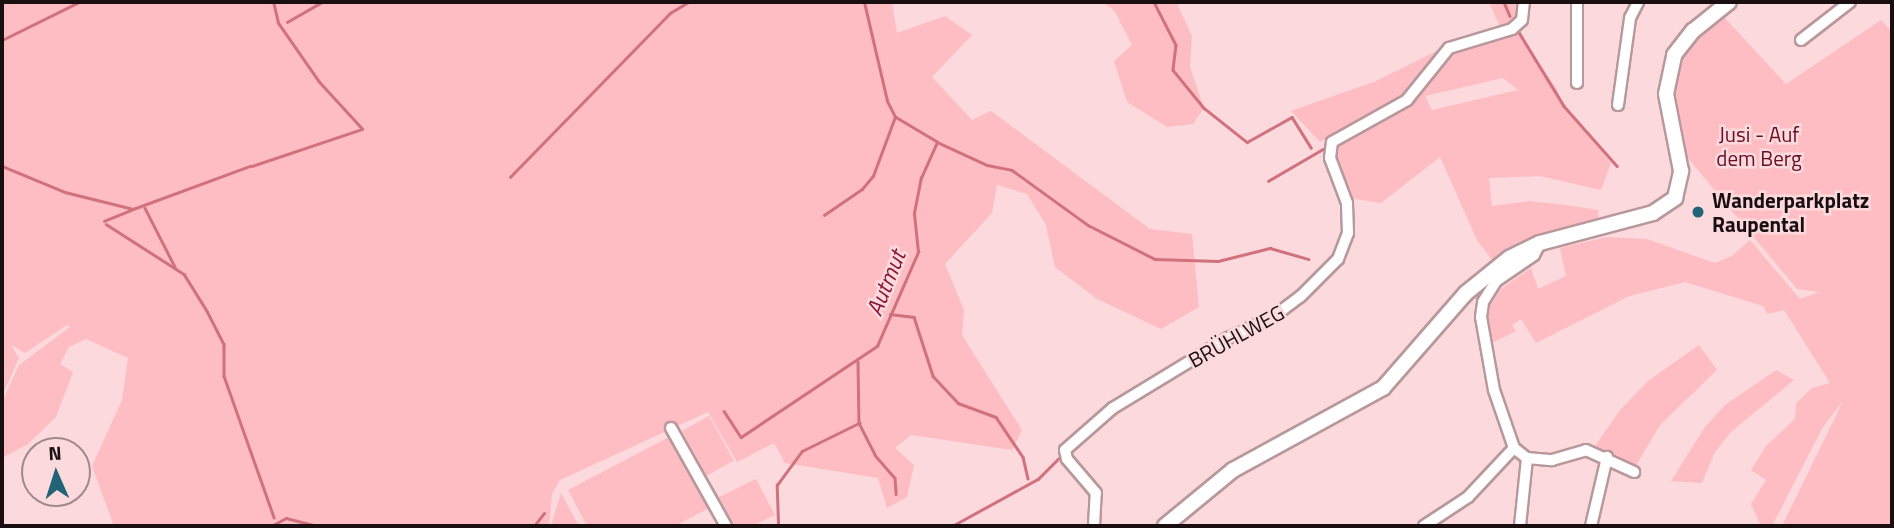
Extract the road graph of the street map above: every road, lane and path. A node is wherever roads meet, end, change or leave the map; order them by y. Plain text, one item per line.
1 (1524, 2) edge
2 (1577, 2) edge
3 (1638, 2) edge
4 (1730, 2) edge
5 (1850, 2) edge
6 (1801, 40) dead end
7 (1577, 83) dead end
8 (1618, 106) dead end
9 (1540, 243) junction
10 (671, 428) dead end
11 (1514, 448) junction
12 (1607, 457) junction
13 (1527, 458) junction
14 (1634, 472) dead end
15 (726, 526) edge
16 (1094, 526) edge
17 (1165, 526) edge
18 (1424, 526) edge
19 (1520, 526) edge
20 (1591, 526) edge

1 - 16 street, BRÜHLWEG
2 - 7 street
3 - 8 street
4 - 9 main road
5 - 6 street
9 - 11 street
9 - 17 main road
10 - 15 street
11 - 13 street
11 - 18 street
12 - 13 street
12 - 14 street
12 - 20 street
13 - 19 street

